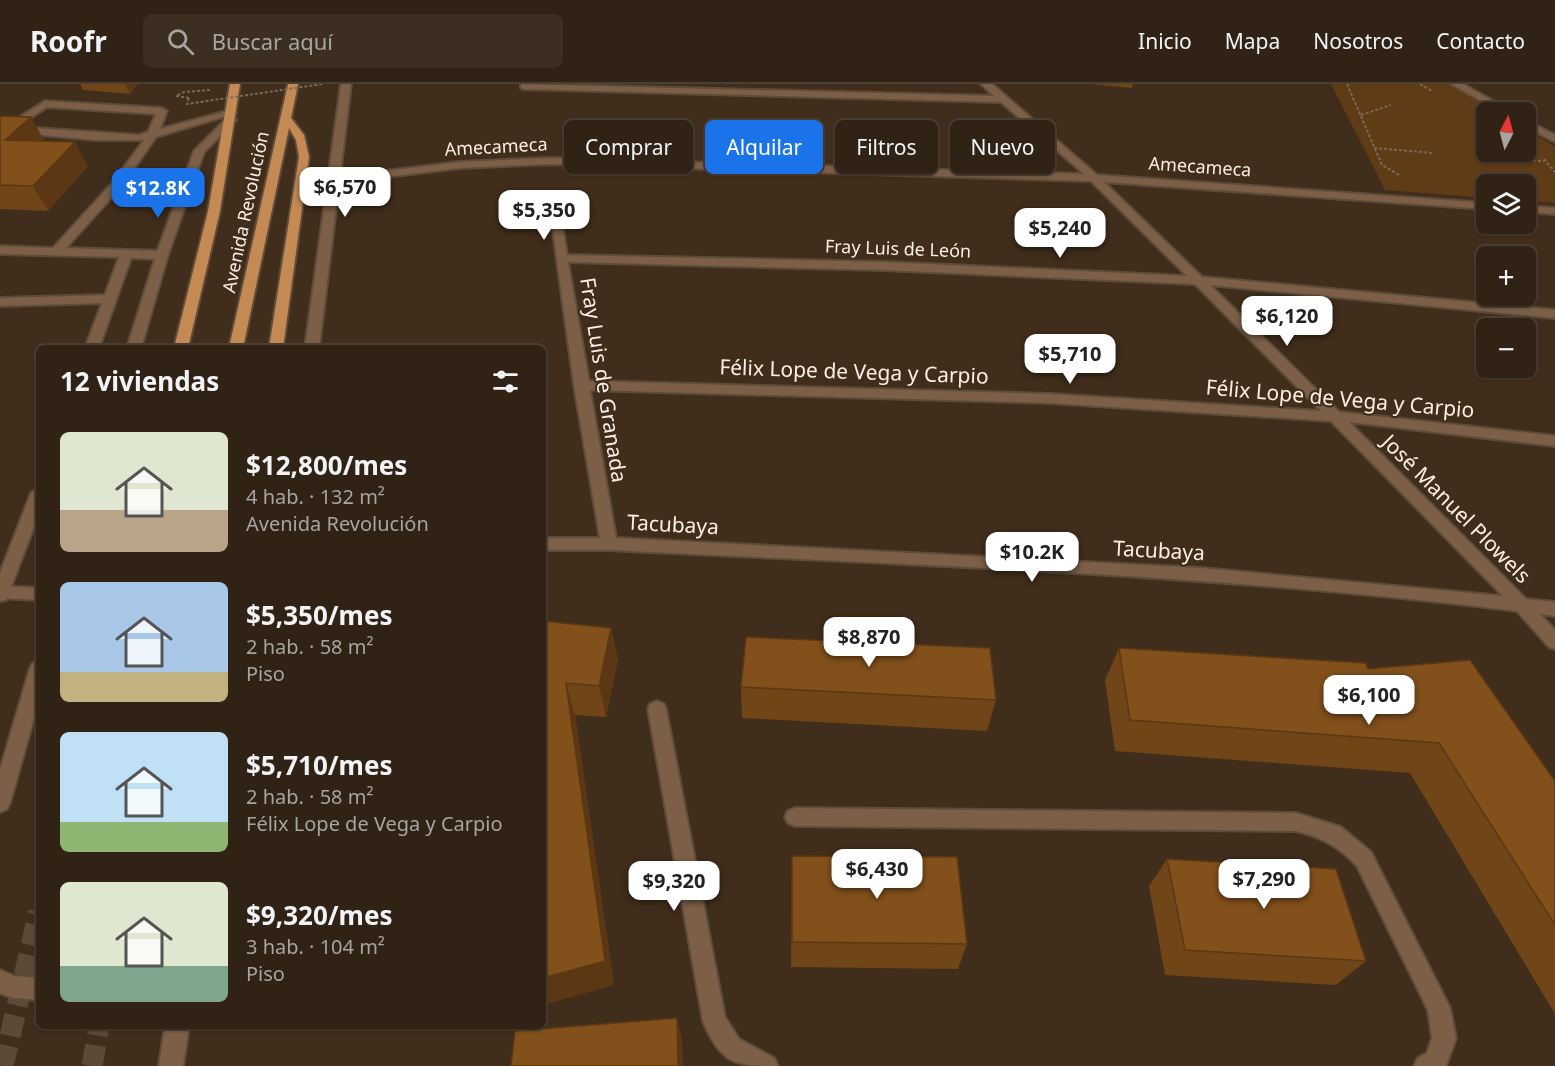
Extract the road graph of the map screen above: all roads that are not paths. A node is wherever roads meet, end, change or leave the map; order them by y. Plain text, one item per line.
1 (292, 84) edge
2 (346, 84) edge
3 (986, 84) edge
4 (1456, 84) edge
5 (524, 85) edge
6 (235, 86) edge
7 (526, 98) dead end
8 (1002, 99) junction
9 (1489, 102) edge
10 (231, 117) junction
11 (284, 117) junction
12 (3, 129) edge
13 (1536, 129) edge
14 (150, 136) junction
15 (1555, 139) edge
16 (1094, 178) junction
17 (335, 180) junction
18 (1476, 205) edge
19 (1536, 210) edge
20 (1555, 212) edge
21 (555, 218) dead end
22 (0, 250) edge
23 (57, 251) junction
24 (126, 254) junction
25 (162, 255) junction
26 (562, 258) junction
27 (1198, 280) junction
28 (109, 300) junction
29 (0, 303) edge
30 (1555, 314) edge
31 (93, 345) edge
32 (135, 345) edge
33 (182, 345) edge
34 (237, 345) edge
35 (276, 345) edge
36 (312, 345) edge
37 (581, 385) junction
38 (1333, 416) junction
39 (1555, 441) edge
40 (36, 501) edge
41 (546, 544) edge
42 (609, 544) junction
43 (1, 593) edge
44 (36, 594) edge
45 (1522, 604) junction
46 (1555, 609) edge
47 (1555, 642) edge
48 (36, 678) edge
49 (657, 709) dead end
50 (0, 803) edge
51 (795, 817) dead end
52 (0, 981) edge
53 (36, 989) edge
54 (177, 1029) edge
55 (171, 1066) edge
56 (766, 1066) edge
57 (1426, 1066) edge

1 - 11 main road, Avenida Revolución
2 - 17 street
3 - 8 street, José Manuel Plowels
4 - 9 street
5 - 7 street
5 - 8 street
6 - 10 main road, Avenida Revolución
8 - 16 street, José Manuel Plowels
10 - 14 street
10 - 25 street
10 - 33 main road, Avenida Revolución
11 - 34 main road, Avenida Revolución
11 - 35 main road
12 - 14 street
12 - 14 street
13 - 15 street
14 - 23 street
16 - 17 street, Amecameca
16 - 18 street, Amecameca
16 - 27 street, José Manuel Plowels
17 - 36 street
19 - 20 street
21 - 26 street, Fray Luis de Granada
22 - 23 street
23 - 24 street
24 - 25 street
24 - 28 street
25 - 32 street
26 - 27 street, Fray Luis de León
26 - 37 street, Fray Luis de Granada
27 - 30 street, Fray Luis de León
27 - 38 street, José Manuel Plowels
28 - 29 street
28 - 31 street
37 - 38 street, Félix Lope de Vega y Carpio
37 - 42 street, Fray Luis de Granada
38 - 39 street, Félix Lope de Vega y Carpio
38 - 45 street, José Manuel Plowels
40 - 43 street
41 - 42 street, Tacubaya
42 - 45 street, Tacubaya
43 - 44 street
45 - 46 street, Tacubaya
45 - 47 street, José Manuel Plowels
48 - 50 street
49 - 56 street
51 - 57 street
52 - 53 street
54 - 55 street

